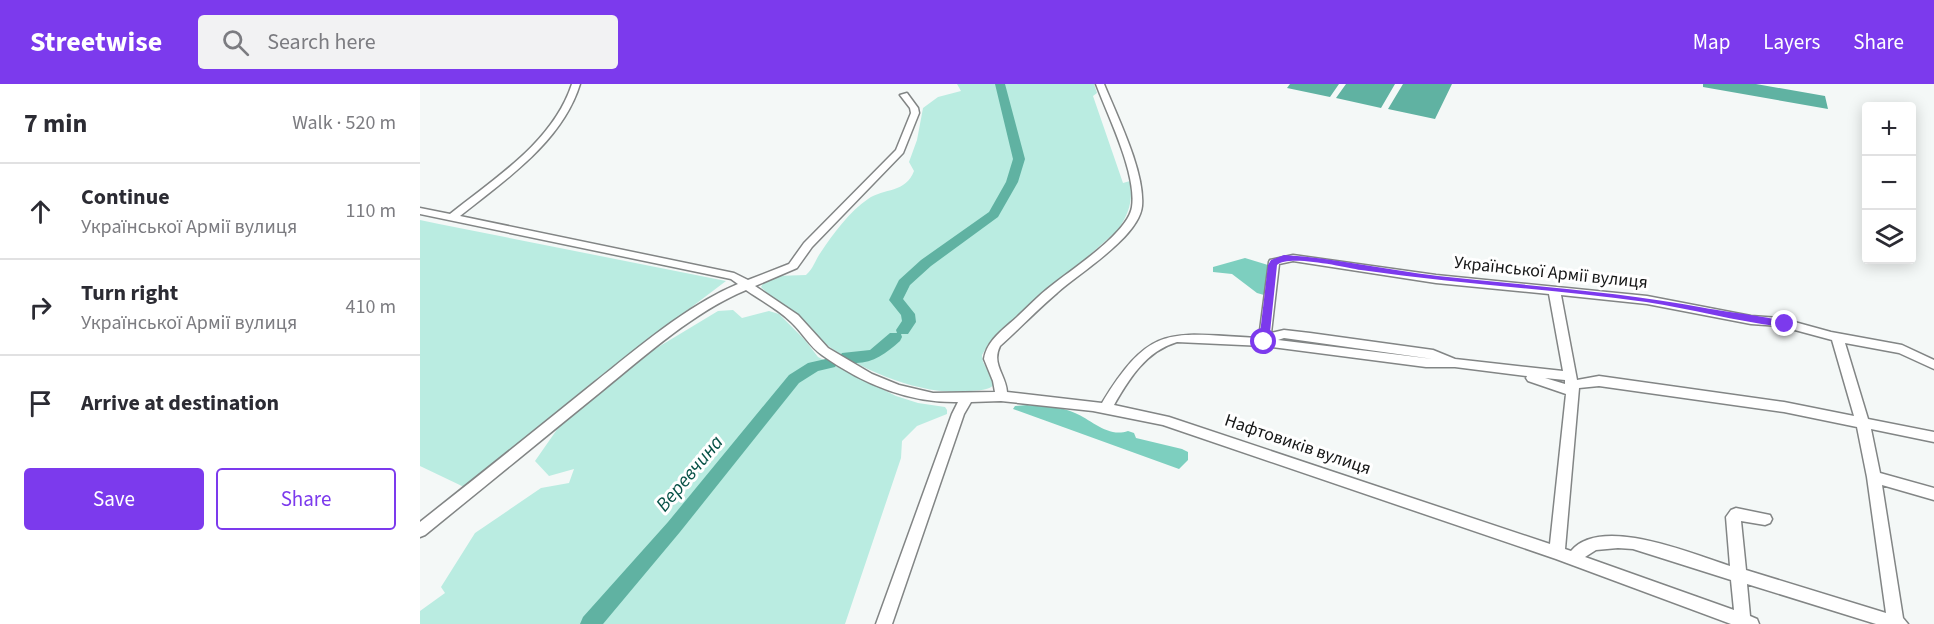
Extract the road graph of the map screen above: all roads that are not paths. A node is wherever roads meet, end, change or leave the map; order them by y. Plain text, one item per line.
1 (576, 84) edge
2 (1100, 84) edge
3 (904, 95) dead end
4 (420, 211) edge
5 (452, 218) junction
6 (747, 285) junction
7 (1554, 290) junction
8 (1837, 337) junction
9 (1264, 340) junction
10 (1934, 365) edge
11 (1574, 384) junction
12 (1001, 396) junction
13 (967, 398) junction
14 (1106, 408) junction
15 (1860, 423) junction
16 (1934, 437) edge
17 (1874, 477) junction
18 (1934, 494) edge
19 (1765, 519) dead end
20 (420, 531) edge
21 (1557, 553) junction
22 (1575, 559) junction
23 (1740, 577) junction
24 (1747, 622) edge
25 (1898, 623) edge
26 (884, 624) edge

1 - 5 street
2 - 12 street
3 - 6 street
4 - 5 street, Нафтовиків вулиця
5 - 6 street, Нафтовиків вулиця
6 - 13 street, Нафтовиків вулиця
6 - 20 street
7 - 8 street, Української Армії вулиця
7 - 9 street, Української Армії вулиця
7 - 11 street
8 - 10 street, Української Армії вулиця
8 - 15 street
9 - 11 street
9 - 14 street
11 - 15 street
11 - 21 street
12 - 13 street, Нафтовиків вулиця
12 - 14 street, Нафтовиків вулиця
13 - 26 street
14 - 21 street, Нафтовиків вулиця
15 - 16 street
15 - 17 street
17 - 18 street
17 - 25 street
19 - 23 street, Нафтовиків вулиця
21 - 22 street, Нафтовиків вулиця
22 - 23 street
22 - 24 street, Нафтовиків вулиця
23 - 24 street, Нафтовиків вулиця
23 - 25 street

